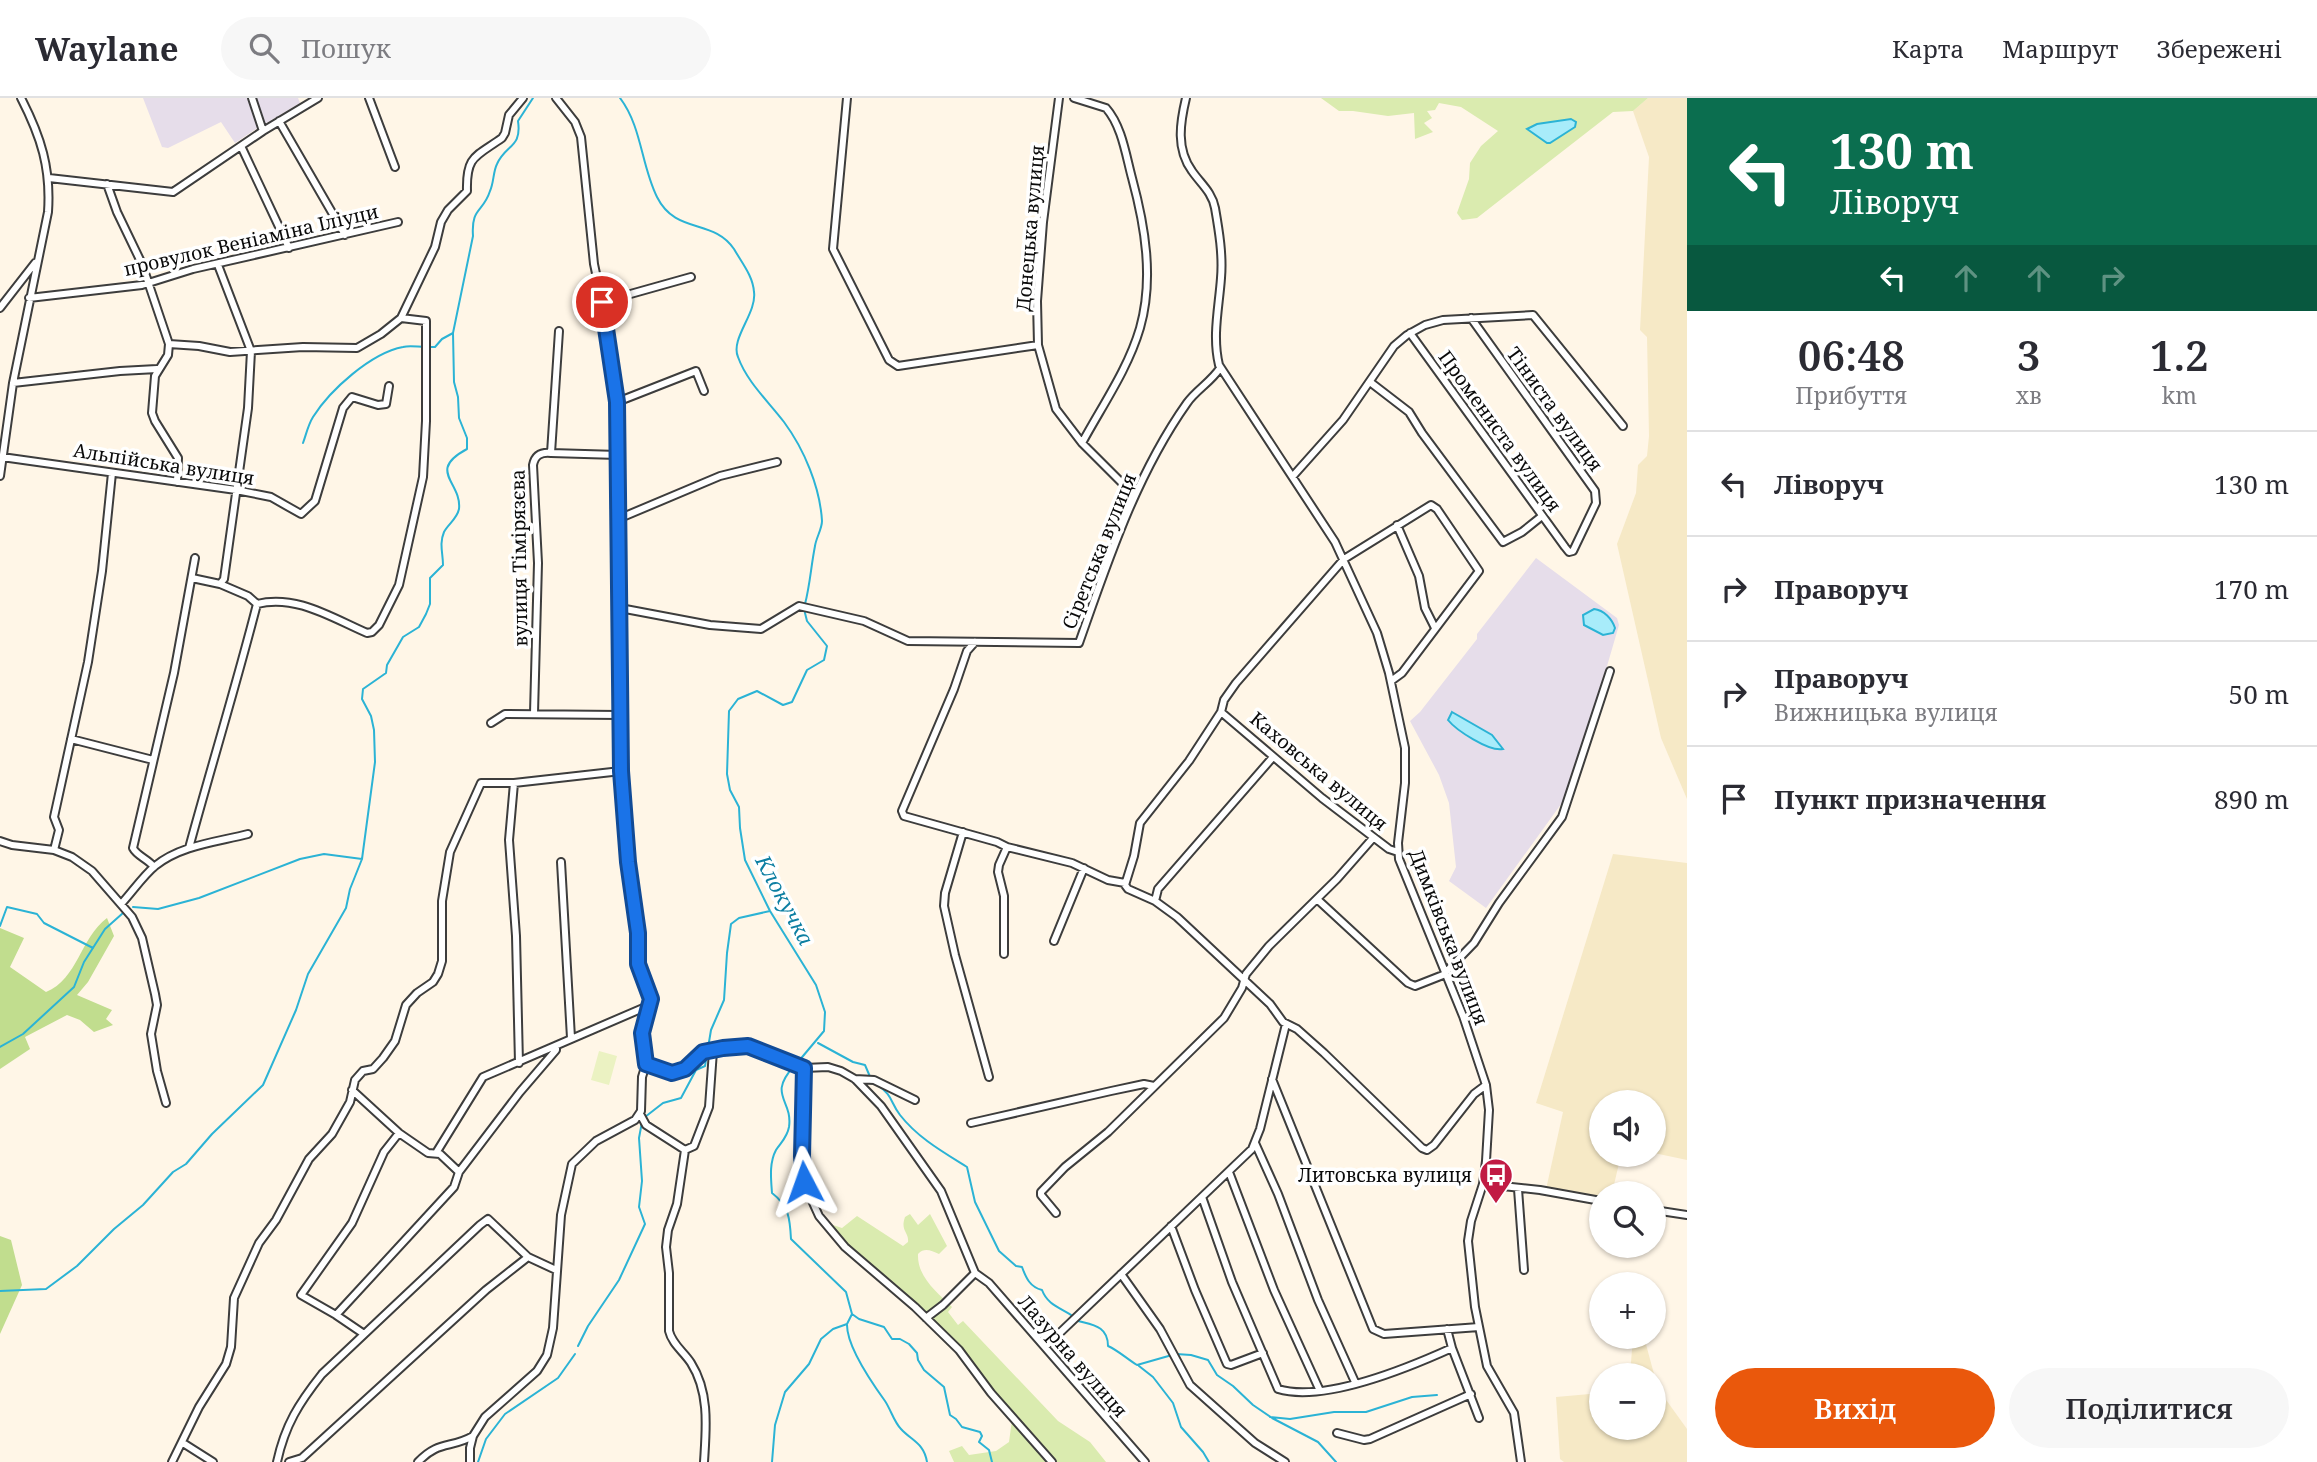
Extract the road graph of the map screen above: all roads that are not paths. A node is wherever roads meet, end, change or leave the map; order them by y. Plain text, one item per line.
1 (21, 98) edge
2 (252, 98) edge
3 (318, 98) edge
4 (369, 98) edge
5 (523, 98) edge
6 (556, 98) edge
7 (847, 98) edge
8 (1059, 98) edge
9 (1074, 98) edge
10 (1186, 98) edge
11 (279, 121) junction
12 (263, 131) junction
13 (241, 146) junction
14 (396, 167) dead end
15 (49, 177) junction
16 (107, 184) junction
17 (398, 222) dead end
18 (345, 234) junction
19 (289, 248) junction
20 (36, 262) junction
21 (218, 265) junction
22 (691, 277) dead end
23 (148, 282) junction
24 (29, 298) junction
25 (602, 302) junction
26 (0, 308) edge
27 (401, 318) junction
28 (1471, 318) junction
29 (559, 331) dead end
30 (1410, 333) junction
31 (169, 344) junction
32 (1038, 345) junction
33 (251, 351) junction
34 (1220, 368) junction
35 (157, 369) junction
36 (1370, 382) junction
37 (13, 383) junction
38 (389, 386) dead end
39 (704, 391) dead end
40 (617, 402) junction
41 (1623, 426) dead end
42 (1082, 443) junction
43 (551, 453) junction
44 (618, 456) junction
45 (2, 457) junction
46 (777, 462) dead end
47 (112, 473) junction
48 (0, 476) edge
49 (1293, 476) junction
50 (177, 482) junction
51 (236, 489) junction
52 (1137, 491) junction
53 (1542, 516) junction
54 (618, 519) junction
55 (1396, 525) junction
56 (1565, 547) joint
57 (195, 558) dead end
58 (1344, 558) junction
59 (192, 578) junction
60 (220, 584) junction
61 (257, 604) junction
62 (620, 608) junction
63 (1435, 628) junction
64 (975, 642) junction
65 (1610, 671) dead end
66 (1391, 681) junction
67 (1221, 712) junction
68 (534, 713) junction
69 (620, 715) junction
70 (491, 723) dead end
71 (71, 738) junction
72 (1273, 757) junction
73 (153, 760) junction
74 (621, 771) junction
75 (514, 783) junction
76 (963, 832) junction
77 (248, 834) dead end
78 (1373, 838) junction
79 (0, 841) edge
80 (1007, 847) junction
81 (189, 848) junction
82 (54, 850) junction
83 (1398, 852) junction
84 (561, 862) dead end
85 (154, 867) junction
86 (1084, 868) junction
87 (1125, 883) junction
88 (1317, 899) junction
89 (1155, 901) junction
90 (122, 903) junction
91 (1054, 942) dead end
92 (1004, 954) dead end
93 (1446, 973) junction
94 (1244, 980) junction
95 (650, 1005) junction
96 (1286, 1024) junction
97 (571, 1038) junction
98 (556, 1047) junction
99 (709, 1051) junction
100 (519, 1063) junction
101 (646, 1064) junction
102 (798, 1065) junction
103 (989, 1077) dead end
104 (855, 1079) junction
105 (1272, 1079) junction
106 (1486, 1085) junction
107 (1154, 1086) junction
108 (352, 1090) junction
109 (915, 1100) dead end
110 (166, 1103) dead end
111 (643, 1119) junction
112 (971, 1124) dead end
113 (399, 1133) junction
114 (1255, 1143) junction
115 (685, 1150) junction
116 (436, 1153) junction
117 (459, 1172) junction
118 (1229, 1172) junction
119 (1483, 1184) junction
120 (1518, 1189) junction
121 (1202, 1197) junction
122 (1589, 1199) edge
123 (1666, 1212) edge
124 (1056, 1213) dead end
125 (1687, 1215) edge
126 (1171, 1226) junction
127 (528, 1257) junction
128 (556, 1270) junction
129 (1524, 1270) dead end
130 (975, 1273) junction
131 (1121, 1274) junction
132 (336, 1315) junction
133 (926, 1318) junction
134 (1479, 1326) junction
135 (1447, 1329) junction
136 (365, 1334) junction
137 (1045, 1347) junction
138 (1452, 1348) junction
139 (1263, 1353) junction
140 (1356, 1382) junction
141 (1320, 1391) junction
142 (1471, 1394) junction
143 (1479, 1418) dead end
144 (1337, 1433) dead end
145 (473, 1436) junction
146 (183, 1443) junction
147 (172, 1462) edge
148 (213, 1462) edge
149 (277, 1462) edge
150 (289, 1462) edge
151 (418, 1462) edge
152 (470, 1462) edge
153 (704, 1462) edge
154 (1052, 1462) edge
155 (1145, 1462) edge
156 (1285, 1462) edge
157 (1521, 1462) edge

1 - 15 street
2 - 12 street
3 - 11 street
4 - 14 street
5 - 27 street
6 - 25 street
7 - 32 street
8 - 32 street, Донецька вулиця
9 - 42 street
10 - 34 street
11 - 12 street
11 - 18 street
12 - 13 street
13 - 16 street
13 - 19 street
15 - 16 street
15 - 20 street
16 - 23 street
17 - 18 street, провулок Веніаміна Іліуци
18 - 19 street, провулок Веніаміна Іліуци
19 - 21 street, провулок Веніаміна Іліуци
20 - 24 street
20 - 26 street
21 - 23 street, провулок Веніаміна Іліуци
21 - 33 street
22 - 25 street
23 - 24 street, провулок Веніаміна Іліуци
23 - 31 street
24 - 37 street
25 - 40 street
27 - 33 street
27 - 61 street
28 - 30 street
28 - 41 street
28 - 56 street, Тіниста вулиця
29 - 43 street, вулиця Тімірязєва
30 - 36 street
30 - 53 street, Промениста вулиця
31 - 33 street
31 - 35 street
32 - 42 street, Донецька вулиця
33 - 51 street
34 - 49 street, Димківська вулиця
34 - 52 street, Сіретська вулиця
35 - 37 street
35 - 50 street
36 - 49 street
36 - 53 street
37 - 45 street
38 - 51 street, Альпійська вулиця
39 - 40 street
40 - 44 street
42 - 52 street, Донецька вулиця
43 - 44 street
43 - 68 street, вулиця Тімірязєва
44 - 54 street
45 - 47 street, Альпійська вулиця
45 - 48 street
46 - 54 street
47 - 50 street, Альпійська вулиця
47 - 71 street
49 - 58 street, Димківська вулиця
50 - 51 street, Альпійська вулиця
51 - 60 street
52 - 64 street, Сіретська вулиця
53 - 56 street, Промениста вулиця
54 - 62 street
55 - 58 street
55 - 63 street
55 - 63 street
57 - 59 street
58 - 66 street, Димківська вулиця
58 - 67 street
59 - 60 street
59 - 73 street
60 - 61 street
61 - 81 street
62 - 64 street
62 - 69 street
63 - 66 street
64 - 76 street
65 - 93 street
66 - 83 street, Димківська вулиця
67 - 72 street, Каховська вулиця
67 - 87 street
68 - 69 street
68 - 70 street
69 - 74 street
71 - 73 street
71 - 82 street
72 - 78 street, Каховська вулиця
72 - 89 street
73 - 85 street
74 - 75 street
74 - 95 street
75 - 100 street
75 - 108 street
76 - 80 street
76 - 103 street
77 - 81 street
78 - 83 street, Каховська вулиця
78 - 88 street
79 - 82 street
80 - 86 street
80 - 92 street
81 - 85 street
82 - 90 street
83 - 93 street, Димківська вулиця
84 - 97 street
85 - 90 street
86 - 87 street
86 - 91 street
87 - 89 street
88 - 93 street
88 - 94 street
89 - 94 street
90 - 110 street
93 - 106 street, Димківська вулиця
94 - 96 street
94 - 107 street
95 - 97 street
95 - 101 street
96 - 105 street
96 - 106 street
97 - 98 street
98 - 100 street
98 - 117 street
99 - 101 street
99 - 102 street, Лазурна вулиця
99 - 115 street
100 - 116 street
101 - 111 street
102 - 104 street, Лазурна вулиця
102 - 133 street
104 - 109 street
104 - 130 street, Лазурна вулиця
105 - 114 street
105 - 135 street
106 - 119 street, Димківська вулиця
107 - 112 street
107 - 124 street
108 - 113 street
108 - 146 street
111 - 115 street
111 - 128 street
113 - 116 street
113 - 132 street
114 - 118 street
114 - 140 street
115 - 153 street
116 - 117 street
117 - 132 street
118 - 121 street
118 - 141 street
119 - 120 street
119 - 134 street, Димківська вулиця
120 - 122 street
120 - 129 street
121 - 126 street
121 - 139 street
123 - 125 street
126 - 131 street
126 - 139 street
127 - 128 street
127 - 136 street
127 - 150 street
128 - 145 street
130 - 133 street
130 - 137 street, Лазурна вулиця
131 - 137 street
131 - 156 street
132 - 136 street
133 - 154 street
134 - 135 street
134 - 157 street, Димківська вулиця
135 - 138 street
136 - 149 street
137 - 155 street, Лазурна вулиця
138 - 140 street
138 - 142 street
139 - 141 street
140 - 141 street
142 - 143 street
142 - 144 street
145 - 151 street
145 - 152 street
146 - 147 street
146 - 148 street

